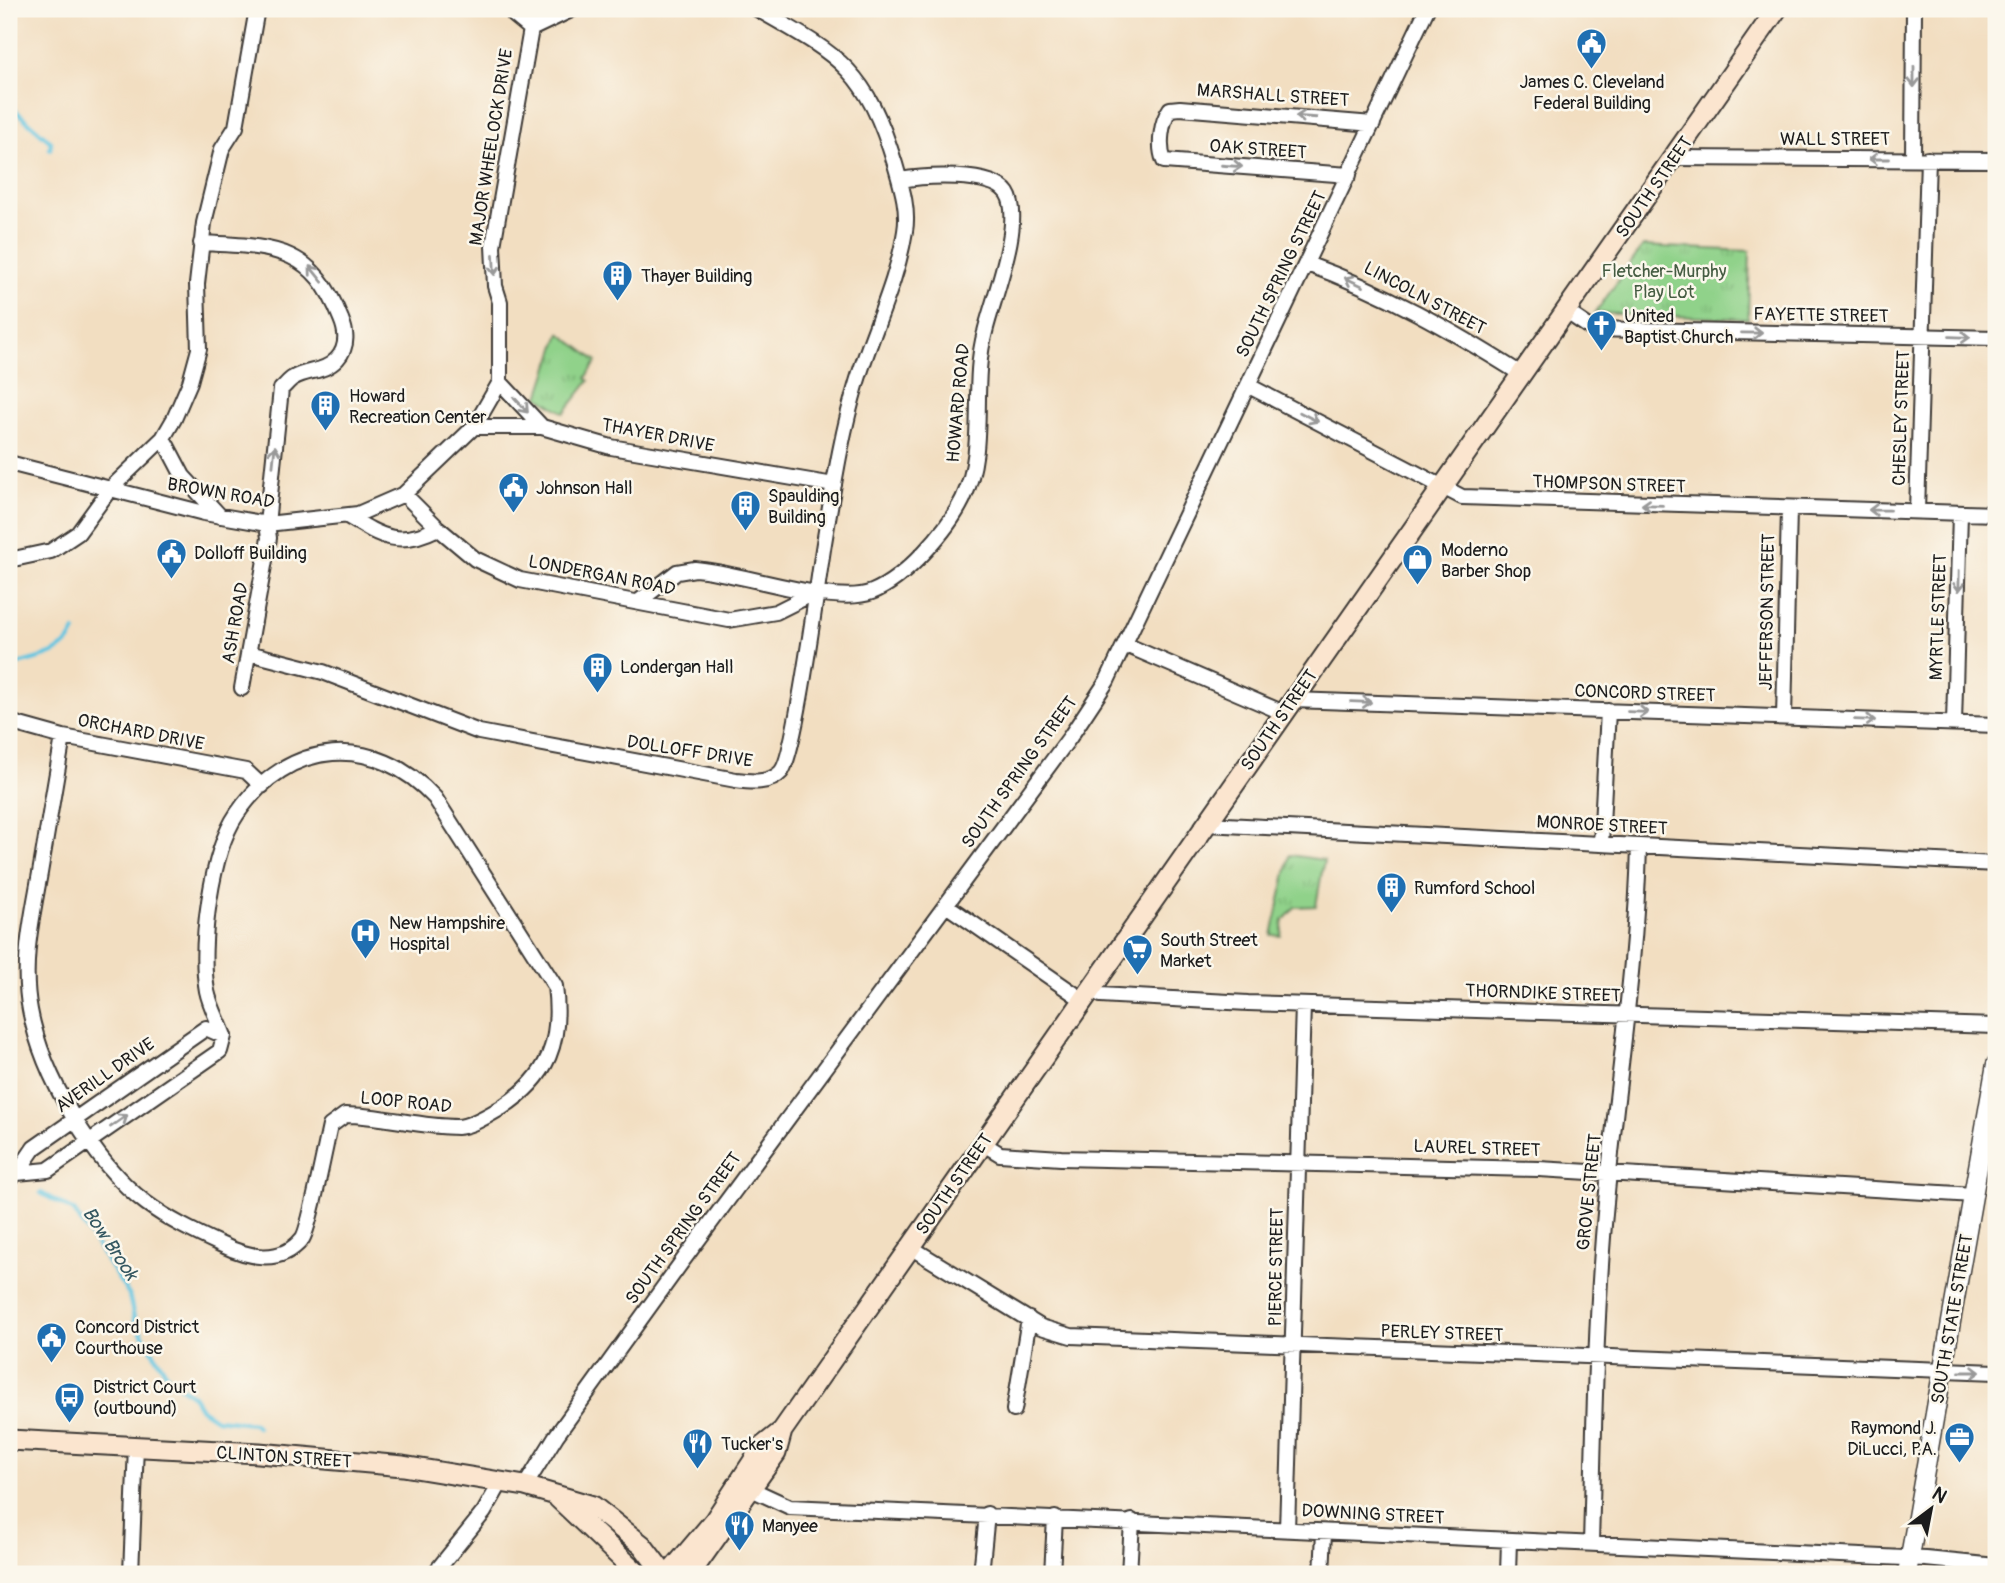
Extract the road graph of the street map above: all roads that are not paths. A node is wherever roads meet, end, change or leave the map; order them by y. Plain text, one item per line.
1 (257, 9) edge
2 (512, 9) edge
3 (573, 9) edge
4 (757, 9) edge
5 (1427, 9) edge
6 (1777, 9) edge
7 (1914, 9) edge
8 (531, 29) junction
9 (1373, 124) junction
10 (1674, 158) junction
11 (1921, 159) junction
12 (1996, 160) edge
13 (1164, 161) joint
14 (1349, 175) junction
15 (900, 180) junction
16 (201, 243) junction
17 (1307, 264) junction
18 (1567, 312) junction
19 (1923, 335) junction
20 (1996, 338) edge
21 (1521, 374) junction
22 (500, 382) junction
23 (1249, 386) junction
24 (474, 427) junction
25 (542, 428) junction
26 (163, 438) junction
27 (9, 463) edge
28 (834, 485) junction
29 (1443, 488) junction
30 (110, 489) junction
31 (404, 494) junction
32 (1789, 509) junction
33 (1917, 511) junction
34 (1960, 513) junction
35 (1996, 514) edge
36 (220, 516) junction
37 (347, 516) junction
38 (267, 524) junction
39 (438, 528) junction
40 (9, 560) edge
41 (816, 592) junction
42 (638, 602) junction
43 (1126, 645) junction
44 (249, 653) junction
45 (242, 688) dead end
46 (1289, 706) junction
47 (1608, 711) junction
48 (1784, 717) junction
49 (9, 722) edge
50 (1954, 723) junction
51 (1996, 724) edge
52 (63, 737) junction
53 (262, 786) junction
54 (1206, 824) junction
55 (1601, 844) junction
56 (1639, 846) junction
57 (1996, 864) edge
58 (946, 905) junction
59 (1087, 994) junction
60 (1303, 1005) junction
61 (1624, 1014) junction
62 (1996, 1026) edge
63 (224, 1036) junction
64 (1996, 1064) edge
65 (76, 1119) junction
66 (90, 1141) junction
67 (982, 1143) junction
68 (1298, 1162) junction
69 (1611, 1173) junction
70 (13, 1177) edge
71 (1974, 1195) junction
72 (910, 1247) junction
73 (1029, 1320) junction
74 (1294, 1346) junction
75 (1597, 1358) junction
76 (1943, 1372) junction
77 (1996, 1372) edge
78 (1014, 1410) dead end
79 (782, 1431) junction
80 (9, 1440) edge
81 (136, 1445) junction
82 (501, 1482) junction
83 (525, 1486) junction
84 (751, 1489) junction
85 (557, 1497) junction
86 (987, 1514) junction
87 (1055, 1518) junction
88 (1132, 1521) junction
89 (1287, 1530) junction
90 (1324, 1532) junction
91 (1509, 1540) junction
92 (1591, 1544) junction
93 (1996, 1566) edge
94 (1909, 1567) edge
95 (131, 1574) edge
96 (434, 1574) edge
97 (638, 1574) edge
98 (666, 1574) edge
99 (690, 1574) edge
100 (981, 1574) edge
101 (1052, 1574) edge
102 (1129, 1574) edge
103 (1322, 1574) edge
104 (1508, 1574) edge

1 - 16 street
2 - 8 street
3 - 8 street, MAJOR WHEELOCK DRIVE
4 - 15 street
5 - 9 street, SOUTH SPRING STREET
6 - 10 main road, SOUTH STREET
7 -> 11 street, CHESLEY STREET
8 -> 22 street, MAJOR WHEELOCK DRIVE
9 -> 13 street, MARSHALL STREET
9 - 14 street, SOUTH SPRING STREET
11 -> 10 street, WALL STREET
10 - 18 main road, SOUTH STREET
11 - 12 street, WALL STREET
11 - 19 street, CHESLEY STREET
13 -> 14 street, OAK STREET
14 - 17 street, SOUTH SPRING STREET
15 - 28 street, DOLLOFF DRIVE
15 - 41 street, HOWARD ROAD
16 - 26 street
38 -> 16 street, ASH ROAD
21 -> 17 street, LINCOLN STREET
17 - 23 street, SOUTH SPRING STREET
18 -> 19 street, FAYETTE STREET
18 - 21 main road, SOUTH STREET
19 -> 20 street, FAYETTE STREET
19 - 33 street, CHESLEY STREET
21 - 29 main road, SOUTH STREET
22 - 24 street, BROWN ROAD
22 -> 25 street
23 -> 29 street, THOMPSON STREET
23 - 43 street, SOUTH SPRING STREET
24 - 25 street, THAYER DRIVE
24 - 31 street, BROWN ROAD
25 - 28 street, THAYER DRIVE
26 - 30 street
26 - 36 street
27 - 30 street, BROWN ROAD
28 - 41 street, DOLLOFF DRIVE
32 -> 29 street, THOMPSON STREET
29 - 46 main road, SOUTH STREET
30 - 36 street, BROWN ROAD
30 - 40 street
31 - 37 street, BROWN ROAD
31 - 39 street, LONDERGAN ROAD
33 -> 32 street, THOMPSON STREET
32 - 48 street, JEFFERSON STREET
33 - 34 street, THOMPSON STREET
34 - 35 street, THOMPSON STREET
34 -> 50 street, MYRTLE STREET
36 - 38 street, BROWN ROAD
37 - 38 street, BROWN ROAD
37 - 39 street
38 - 44 street, ASH ROAD
39 - 42 street, LONDERGAN ROAD
41 - 42 street, LONDERGAN ROAD
41 - 42 street, HOWARD ROAD
41 - 44 street, DOLLOFF DRIVE
43 - 46 street, CONCORD STREET
43 - 58 street, SOUTH SPRING STREET
44 - 45 street, ASH ROAD
46 -> 47 street, CONCORD STREET
46 - 54 main road, SOUTH STREET
47 -> 48 street, CONCORD STREET
47 - 55 street
48 -> 50 street, CONCORD STREET
49 - 52 street, ORCHARD DRIVE
50 - 51 street, CONCORD STREET
52 - 53 street, ORCHARD DRIVE
52 - 65 street, LOOP ROAD
53 - 63 street
53 - 66 street, LOOP ROAD
54 - 55 street, MONROE STREET
54 - 59 main road, SOUTH STREET
55 - 56 street, MONROE STREET
56 - 57 street, MONROE STREET
56 - 61 street, GROVE STREET
58 - 59 street, THORNDIKE STREET
58 - 83 street, SOUTH SPRING STREET
59 - 60 street, THORNDIKE STREET
59 - 67 main road, SOUTH STREET
60 - 61 street, THORNDIKE STREET
60 - 68 street, PIERCE STREET
61 - 62 street, THORNDIKE STREET
61 - 69 street, GROVE STREET
63 - 65 street, AVERILL DRIVE
66 -> 63 street, AVERILL DRIVE
64 - 71 street, SOUTH STATE STREET
65 - 66 street, LOOP ROAD
65 - 70 street, AVERILL DRIVE
66 - 70 street, AVERILL DRIVE
67 - 68 street, LAUREL STREET
67 - 72 main road, SOUTH STREET
68 - 69 street, LAUREL STREET
68 - 74 street, PIERCE STREET
69 - 71 street, LAUREL STREET
69 - 75 street, GROVE STREET
71 - 76 street, SOUTH STATE STREET
72 - 73 street, PERLEY STREET
72 - 79 main road, SOUTH STREET
73 - 74 street, PERLEY STREET
73 - 78 street
74 - 75 street, PERLEY STREET
74 - 89 street, PIERCE STREET
75 - 76 street, PERLEY STREET
75 - 92 street, GROVE STREET
76 -> 77 street, PERLEY STREET
76 - 94 street, SOUTH STATE STREET
79 - 84 main road, SOUTH STREET
79 - 98 main road, SOUTH STREET
80 - 81 main road, CLINTON STREET
81 - 82 main road, CLINTON STREET
81 - 95 street
82 - 83 main road, CLINTON STREET
82 - 96 street
83 - 85 main road, CLINTON STREET
84 - 86 street, DOWNING STREET
84 - 99 main road, SOUTH STREET
85 - 97 main road, CLINTON STREET
85 - 98 main road, CLINTON STREET
86 - 87 street, DOWNING STREET
86 - 100 street
87 - 88 street, DOWNING STREET
87 - 101 street
88 - 89 street, DOWNING STREET
88 - 102 street
89 - 90 street, DOWNING STREET
90 - 91 street, DOWNING STREET
90 - 103 street
91 - 92 street, DOWNING STREET
91 - 104 street
92 - 94 street, DOWNING STREET
93 - 94 street, DOWNING STREET

